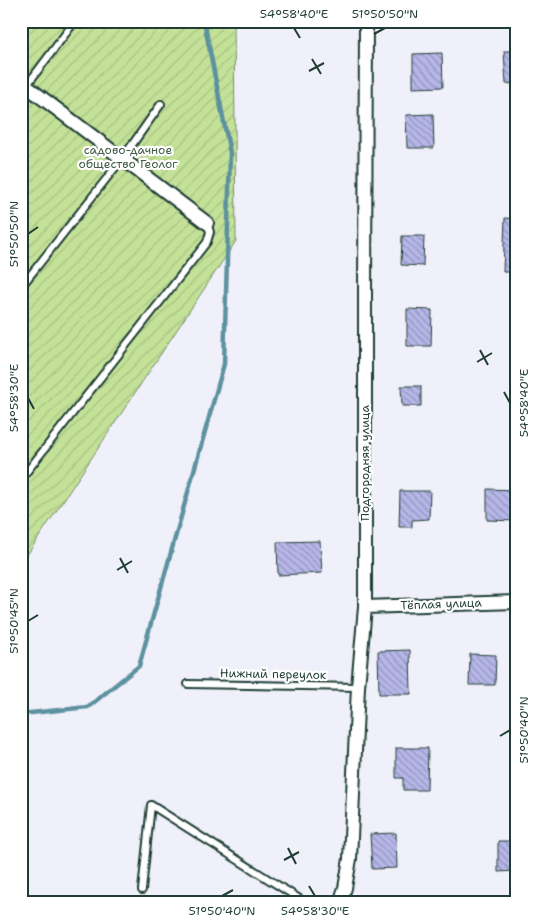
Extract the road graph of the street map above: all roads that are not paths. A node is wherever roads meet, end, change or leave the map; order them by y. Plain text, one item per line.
1 (75, 21) edge
2 (366, 21) edge
3 (23, 87) edge
4 (161, 104) dead end
5 (122, 159) junction
6 (207, 223) joint
7 (21, 287) edge
8 (21, 479) edge
9 (517, 602) edge
10 (365, 607) junction
11 (188, 684) dead end
12 (358, 687) junction
13 (142, 890) dead end
14 (306, 903) edge
15 (340, 903) edge

1 - 3 lane
2 - 10 street, Подгородняя улица
3 - 5 street
4 - 5 lane
5 - 6 street
5 - 7 lane
6 - 8 lane
9 - 10 street, Тёплая улица
10 - 12 street, Подгородняя улица
11 - 12 lane, Нижний переулок
12 - 15 street, Подгородняя улица
13 - 14 lane

